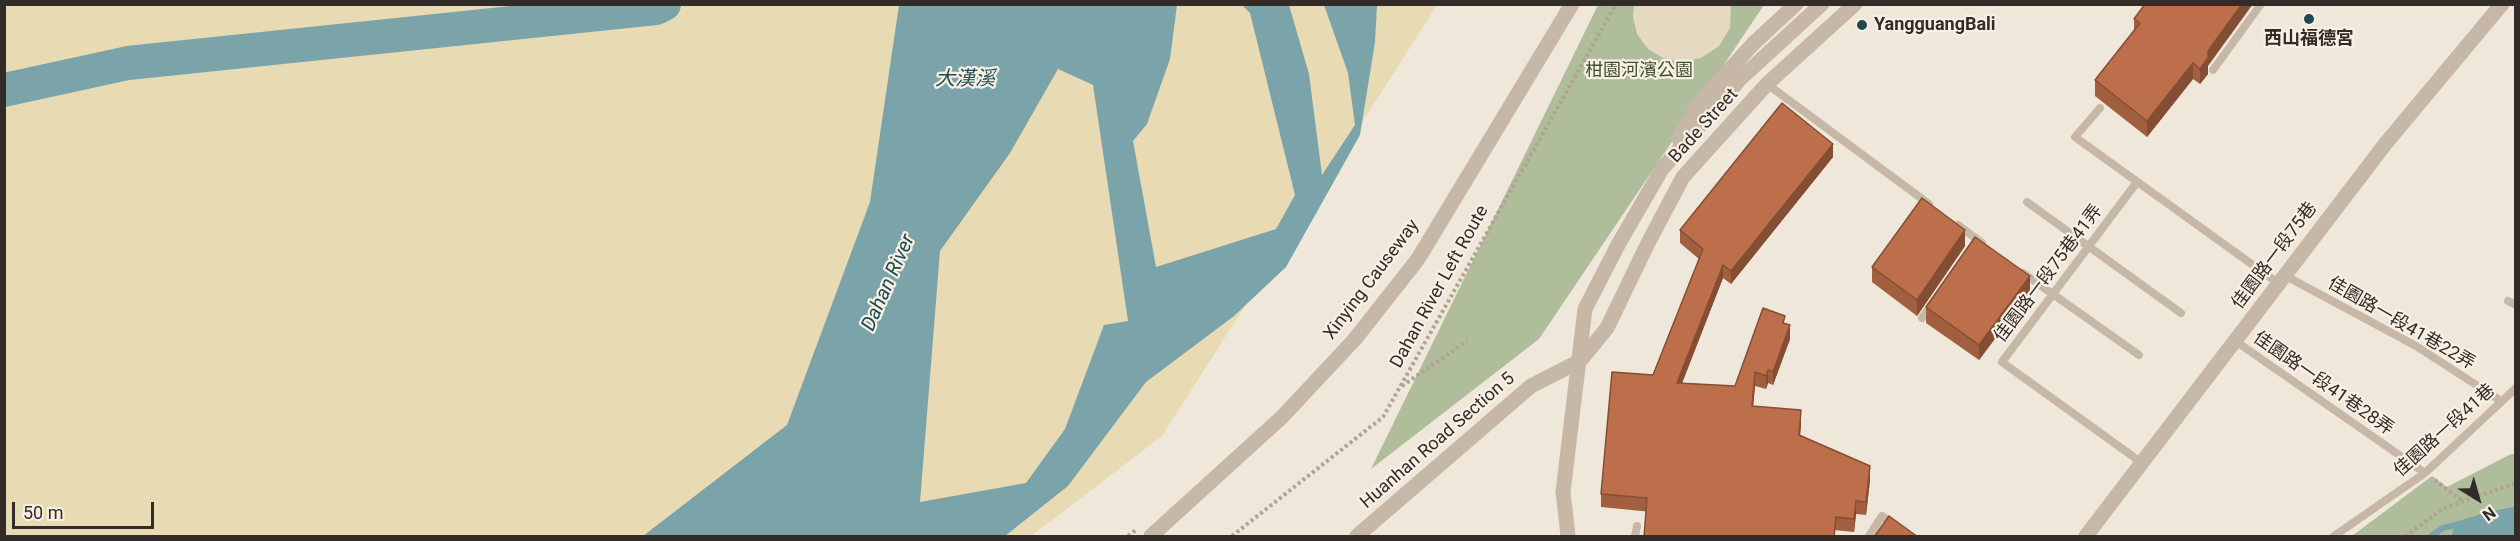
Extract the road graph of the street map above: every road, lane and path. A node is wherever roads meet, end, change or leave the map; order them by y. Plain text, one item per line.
1 (1572, 4) edge
2 (1616, 4) edge
3 (1796, 4) edge
4 (1822, 4) edge
5 (1855, 4) edge
6 (2261, 4) edge
7 (2502, 4) edge
8 (2213, 70) dead end
9 (1767, 84) junction
10 (2100, 108) edge
11 (1662, 169) junction
12 (2137, 182) junction
13 (2027, 202) dead end
14 (1939, 211) edge
15 (1948, 218) edge
16 (1977, 239) junction
17 (1986, 246) edge
18 (2089, 247) junction
19 (1971, 248) edge
20 (2015, 267) edge
21 (2281, 279) junction
22 (2052, 295) junction
23 (1934, 301) edge
24 (2181, 313) dead end
25 (1922, 318) edge
26 (2234, 340) junction
27 (1467, 341) dead end
28 (2139, 355) dead end
29 (1580, 361) junction
30 (1399, 388) junction
31 (2516, 388) edge
32 (2501, 401) junction
33 (2142, 463) junction
34 (2425, 473) junction
35 (2516, 483) edge
36 (2462, 501) junction
37 (1637, 526) dead end
38 (1146, 531) edge
39 (1905, 531) edge
40 (1128, 537) edge
41 (1232, 537) edge
42 (1357, 537) edge
43 (1568, 537) edge
44 (1635, 537) edge
45 (1869, 537) edge
46 (2086, 537) edge
47 (2334, 537) edge
48 (2405, 537) edge

1 - 38 street, Xinying Causeway
2 - 30 path, Dahan River Left Route
3 - 11 street
4 - 11 street, Bade Street
5 - 9 street, Bade Street
6 - 8 lane
7 - 21 street, 佳園路一段75巷
9 - 14 lane
9 - 29 street, Bade Street
10 - 12 lane, 佳園路一段41巷22弄
11 - 29 street, Bade Street
12 - 18 lane, 佳園路一段75巷41弄
12 - 21 lane, 佳園路一段41巷22弄
13 - 18 lane
15 - 16 lane
16 - 17 lane
16 - 19 lane
18 - 22 lane, 佳園路一段75巷41弄
18 - 24 lane
20 - 22 lane
21 - 26 street, 佳園路一段75巷
21 - 32 lane, 佳園路一段41巷22弄
22 - 28 lane
22 - 33 lane, 佳園路一段75巷41弄
23 - 25 lane
26 - 33 street, 佳園路一段75巷
26 - 34 lane, 佳園路一段41巷28弄
27 - 30 path
29 - 42 street, Huanhan Road Section 5
29 - 43 street, Bade Street
30 - 41 path, Dahan River Left Route
31 - 32 lane, 佳園路一段41巷
32 - 34 lane, 佳園路一段41巷
33 - 46 street, 佳園路一段75巷
34 - 36 path
34 - 47 lane, 佳園路一段41巷
35 - 36 path
36 - 48 path
37 - 44 lane
38 - 40 path
39 - 45 lane

